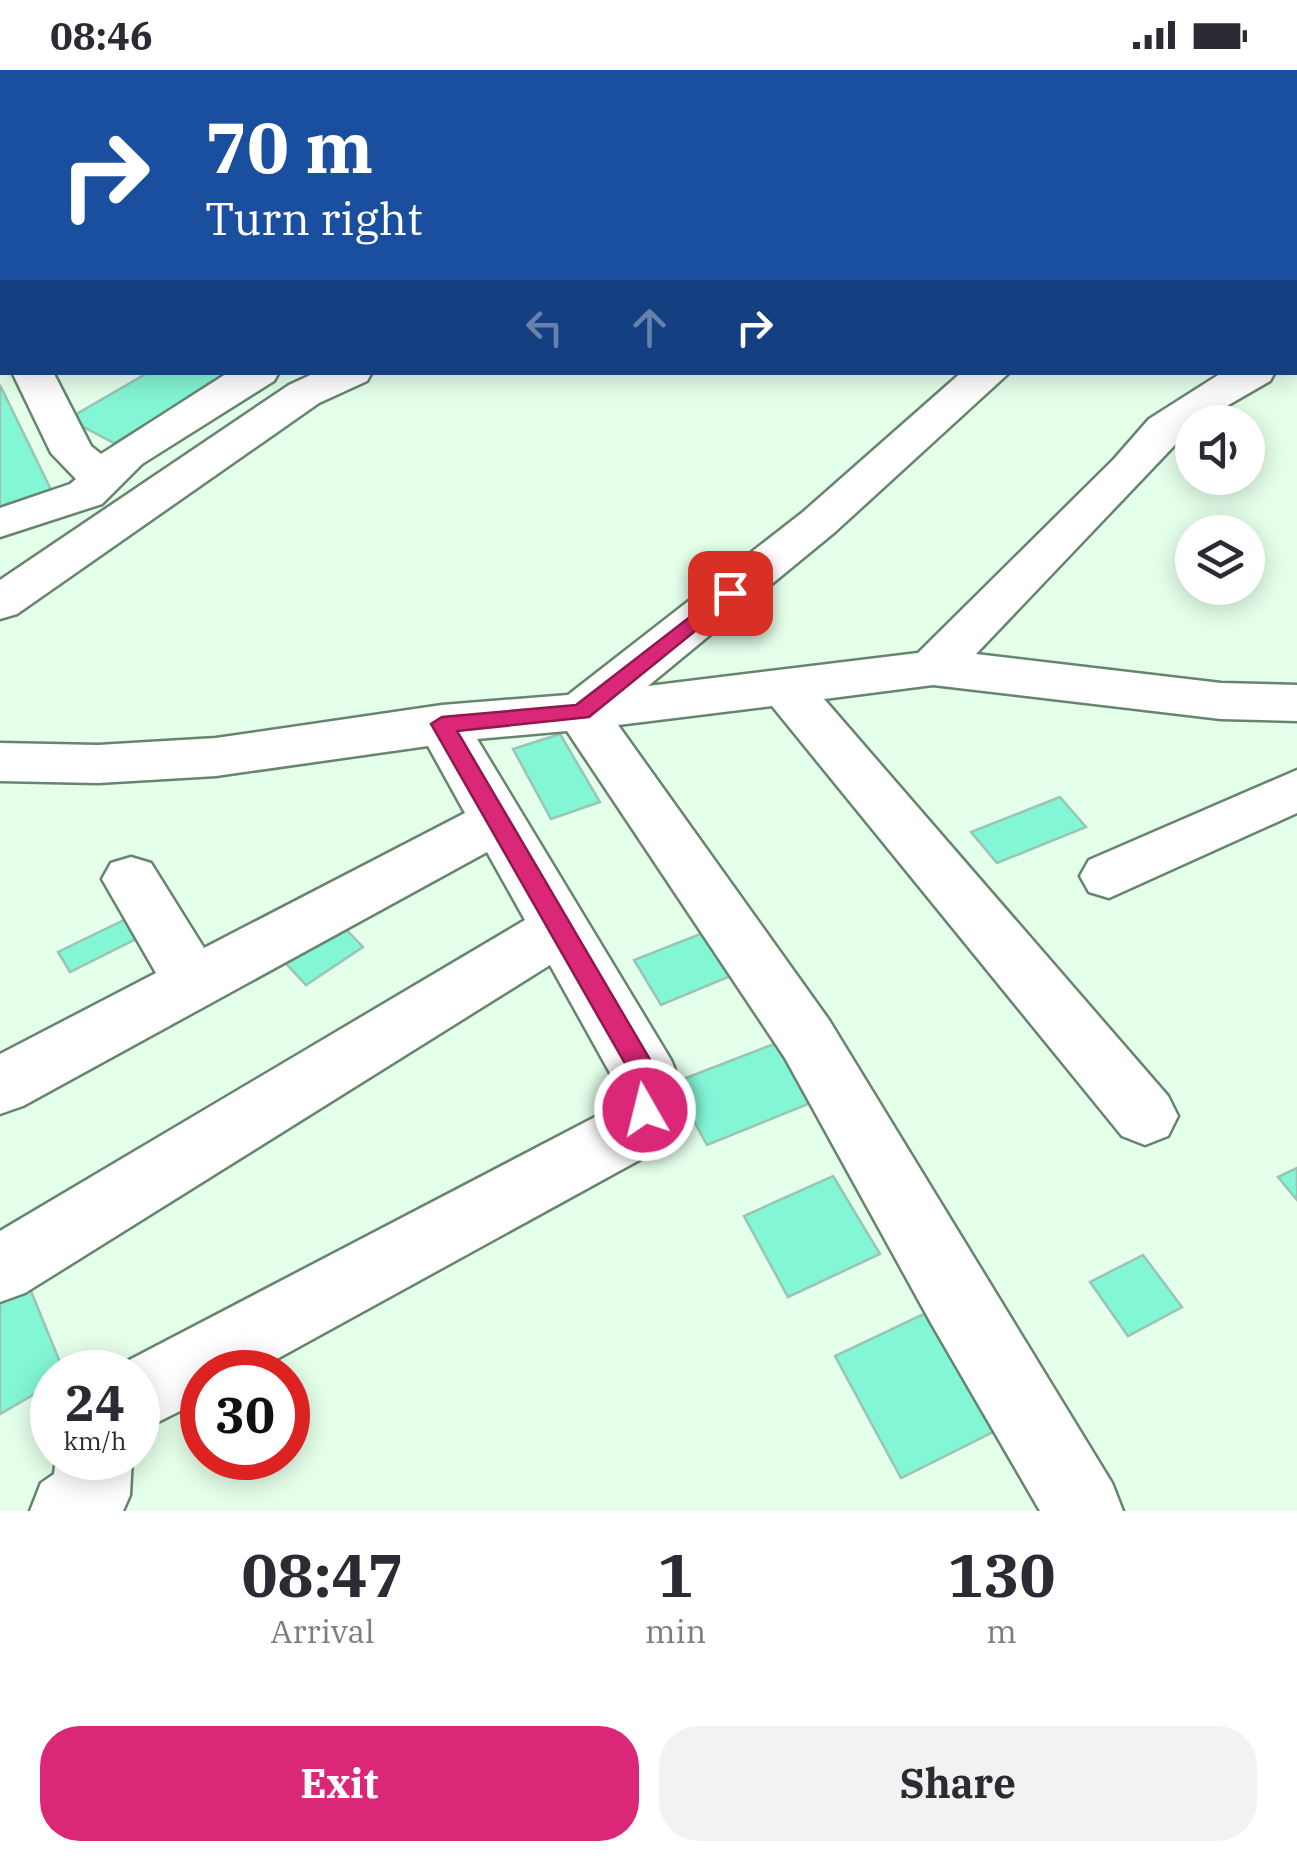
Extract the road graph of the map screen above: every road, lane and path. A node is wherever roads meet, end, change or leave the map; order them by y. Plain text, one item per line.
1 (34, 375) edge
2 (346, 375) edge
3 (986, 375) edge
4 (1249, 375) edge
5 (252, 377) edge
6 (291, 403) junction
7 (102, 478) junction
8 (0, 523) edge
9 (0, 603) edge
10 (933, 668) junction
11 (784, 686) junction
12 (1297, 703) edge
13 (581, 712) junction
14 (442, 724) junction
15 (0, 762) edge
16 (1297, 790) edge
17 (499, 820) junction
18 (1110, 876) dead end
19 (132, 879) dead end
20 (563, 928) junction
21 (193, 983) junction
22 (5, 1068) edge
23 (1145, 1116) dead end
24 (0, 1269) edge
25 (160, 1384) edge
26 (92, 1480) edge
27 (70, 1511) edge
28 (1084, 1511) edge

1 - 7 street
2 - 6 street
3 - 13 street
4 - 10 street
5 - 6 street
5 - 7 street
6 - 9 street
7 - 8 street
10 - 11 street
10 - 12 street
11 - 13 street
11 - 23 street
13 - 14 street
13 - 28 street
14 - 15 street
14 - 17 street
16 - 18 street
17 - 20 street
17 - 21 street
19 - 21 street
20 - 24 street
20 - 25 street
21 - 22 street
26 - 27 street

